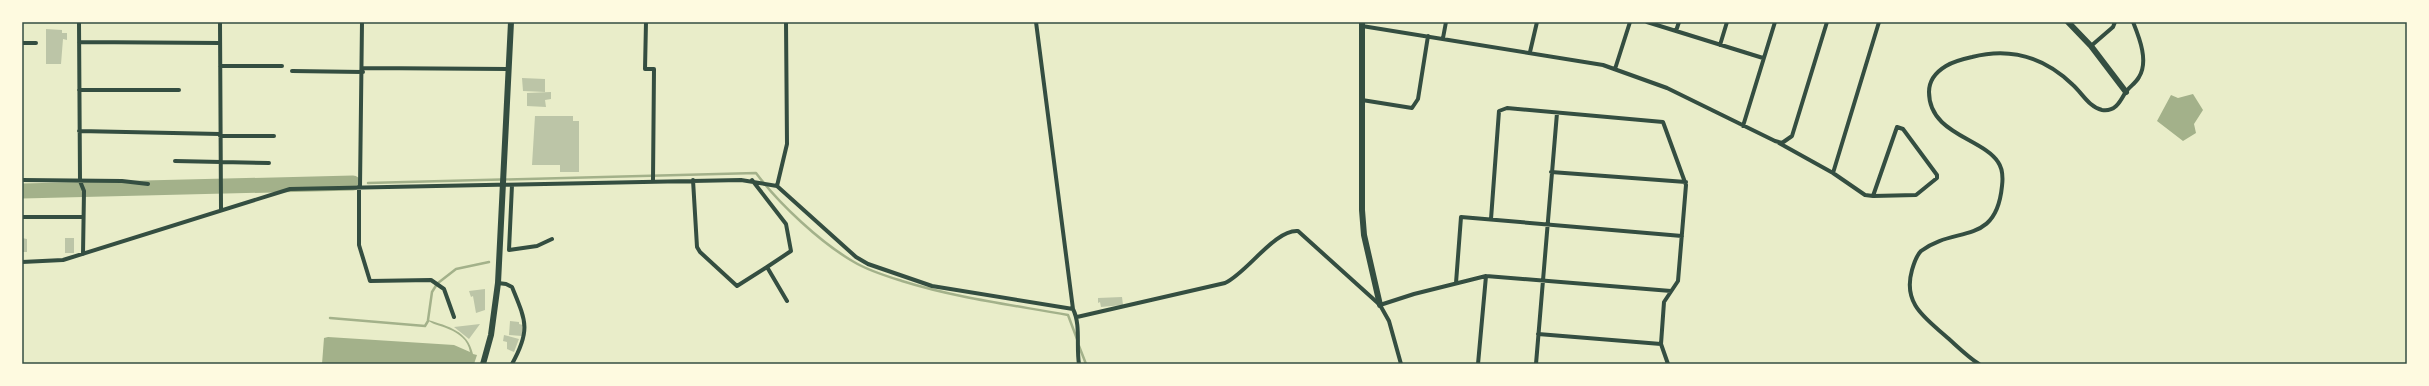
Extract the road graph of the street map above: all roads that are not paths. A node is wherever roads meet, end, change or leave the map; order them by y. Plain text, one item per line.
1 (79, 22) edge
2 (220, 22) edge
3 (362, 22) edge
4 (511, 22) edge
5 (646, 22) edge
6 (786, 22) edge
7 (1036, 22) edge
8 (1446, 22) edge
9 (1537, 22) edge
10 (1630, 22) edge
11 (1646, 22) edge
12 (1678, 22) edge
13 (1727, 22) edge
14 (1775, 22) edge
15 (1827, 22) edge
16 (1879, 22) edge
17 (2068, 22) edge
18 (2115, 22) edge
19 (2133, 22) edge
20 (1362, 24) edge
21 (1676, 30) junction
22 (1428, 36) junction
23 (1443, 38) junction
24 (79, 42) junction
25 (220, 42) junction
26 (22, 43) edge
27 (36, 43) dead end
28 (1720, 44) junction
29 (2091, 46) junction
30 (1530, 52) junction
31 (1763, 58) junction
32 (220, 66) junction
33 (282, 66) dead end
34 (1615, 69) junction
35 (292, 70) dead end
36 (363, 70) junction
37 (508, 70) junction
38 (79, 90) junction
39 (179, 90) dead end
40 (2126, 92) junction
41 (1362, 100) junction
42 (1557, 113) junction
43 (1743, 126) junction
44 (79, 131) junction
45 (220, 135) junction
46 (274, 136) dead end
47 (1775, 142) junction
48 (175, 161) dead end
49 (220, 162) junction
50 (269, 163) dead end
51 (1551, 172) junction
52 (1832, 173) junction
53 (22, 180) edge
54 (653, 180) junction
55 (693, 180) junction
56 (752, 180) junction
57 (80, 181) junction
58 (502, 182) junction
59 (1686, 182) junction
60 (148, 184) dead end
61 (512, 185) junction
62 (777, 186) junction
63 (360, 187) junction
64 (1873, 196) junction
65 (221, 209) junction
66 (22, 217) edge
67 (83, 217) junction
68 (1491, 219) junction
69 (1546, 225) junction
70 (1682, 236) junction
71 (552, 239) dead end
72 (83, 254) junction
73 (22, 262) edge
74 (767, 267) junction
75 (1486, 276) junction
76 (1542, 280) junction
77 (1456, 282) junction
78 (498, 283) junction
79 (1670, 291) junction
80 (787, 302) dead end
81 (1380, 305) junction
82 (1073, 309) junction
83 (1077, 317) junction
84 (454, 318) dead end
85 (1538, 334) junction
86 (1661, 344) junction
87 (483, 364) edge
88 (512, 364) edge
89 (1079, 364) edge
90 (1402, 364) edge
91 (1478, 364) edge
92 (1536, 364) edge
93 (1668, 364) edge
94 (1979, 364) edge

1 - 24 street
2 - 25 street
3 - 36 street
4 - 37 street
5 - 54 street
6 - 62 street
7 - 82 street
8 - 23 street
9 - 30 street
10 - 34 street
11 - 21 street
12 - 21 street
13 - 28 street
14 - 31 street
15 - 47 street
16 - 52 street
17 - 29 street
18 - 29 street
19 - 40 street
20 - 22 street
20 - 41 street
21 - 28 street
22 - 23 street
22 - 41 street
23 - 30 street
24 - 25 street
24 - 38 street
25 - 32 street
26 - 27 street
28 - 31 street
29 - 40 street
30 - 34 street
31 - 43 street
32 - 33 street
32 - 45 street
34 - 43 street
35 - 36 street
36 - 37 street
36 - 63 street
37 - 58 street
38 - 39 street
38 - 44 street
40 - 94 street
41 - 81 street
42 - 51 street
42 - 59 street
42 - 68 street
43 - 47 street
44 - 45 street
44 - 57 street
45 - 46 street
45 - 49 street
47 - 52 street
48 - 49 street
49 - 50 street
49 - 65 street
51 - 59 street
51 - 69 street
52 - 64 street
53 - 57 street
54 - 55 street
54 - 61 street
55 - 56 street
55 - 74 street
56 - 62 street
56 - 74 street
57 - 60 street
57 - 67 street
58 - 61 street
58 - 63 street
58 - 78 street
59 - 70 street
61 - 71 street
62 - 82 street
63 - 65 street
63 - 84 street
64 - 64 street
65 - 72 street
66 - 67 street
67 - 72 street
68 - 69 street
68 - 77 street
69 - 70 street
69 - 76 street
70 - 79 street
72 - 73 street
74 - 80 street
75 - 76 street
75 - 77 street
75 - 91 street
76 - 79 street
76 - 85 street
77 - 81 street
78 - 87 street
78 - 88 street
79 - 86 street
81 - 83 street
81 - 90 street
82 - 83 street
83 - 89 street
85 - 86 street
85 - 92 street
86 - 93 street

